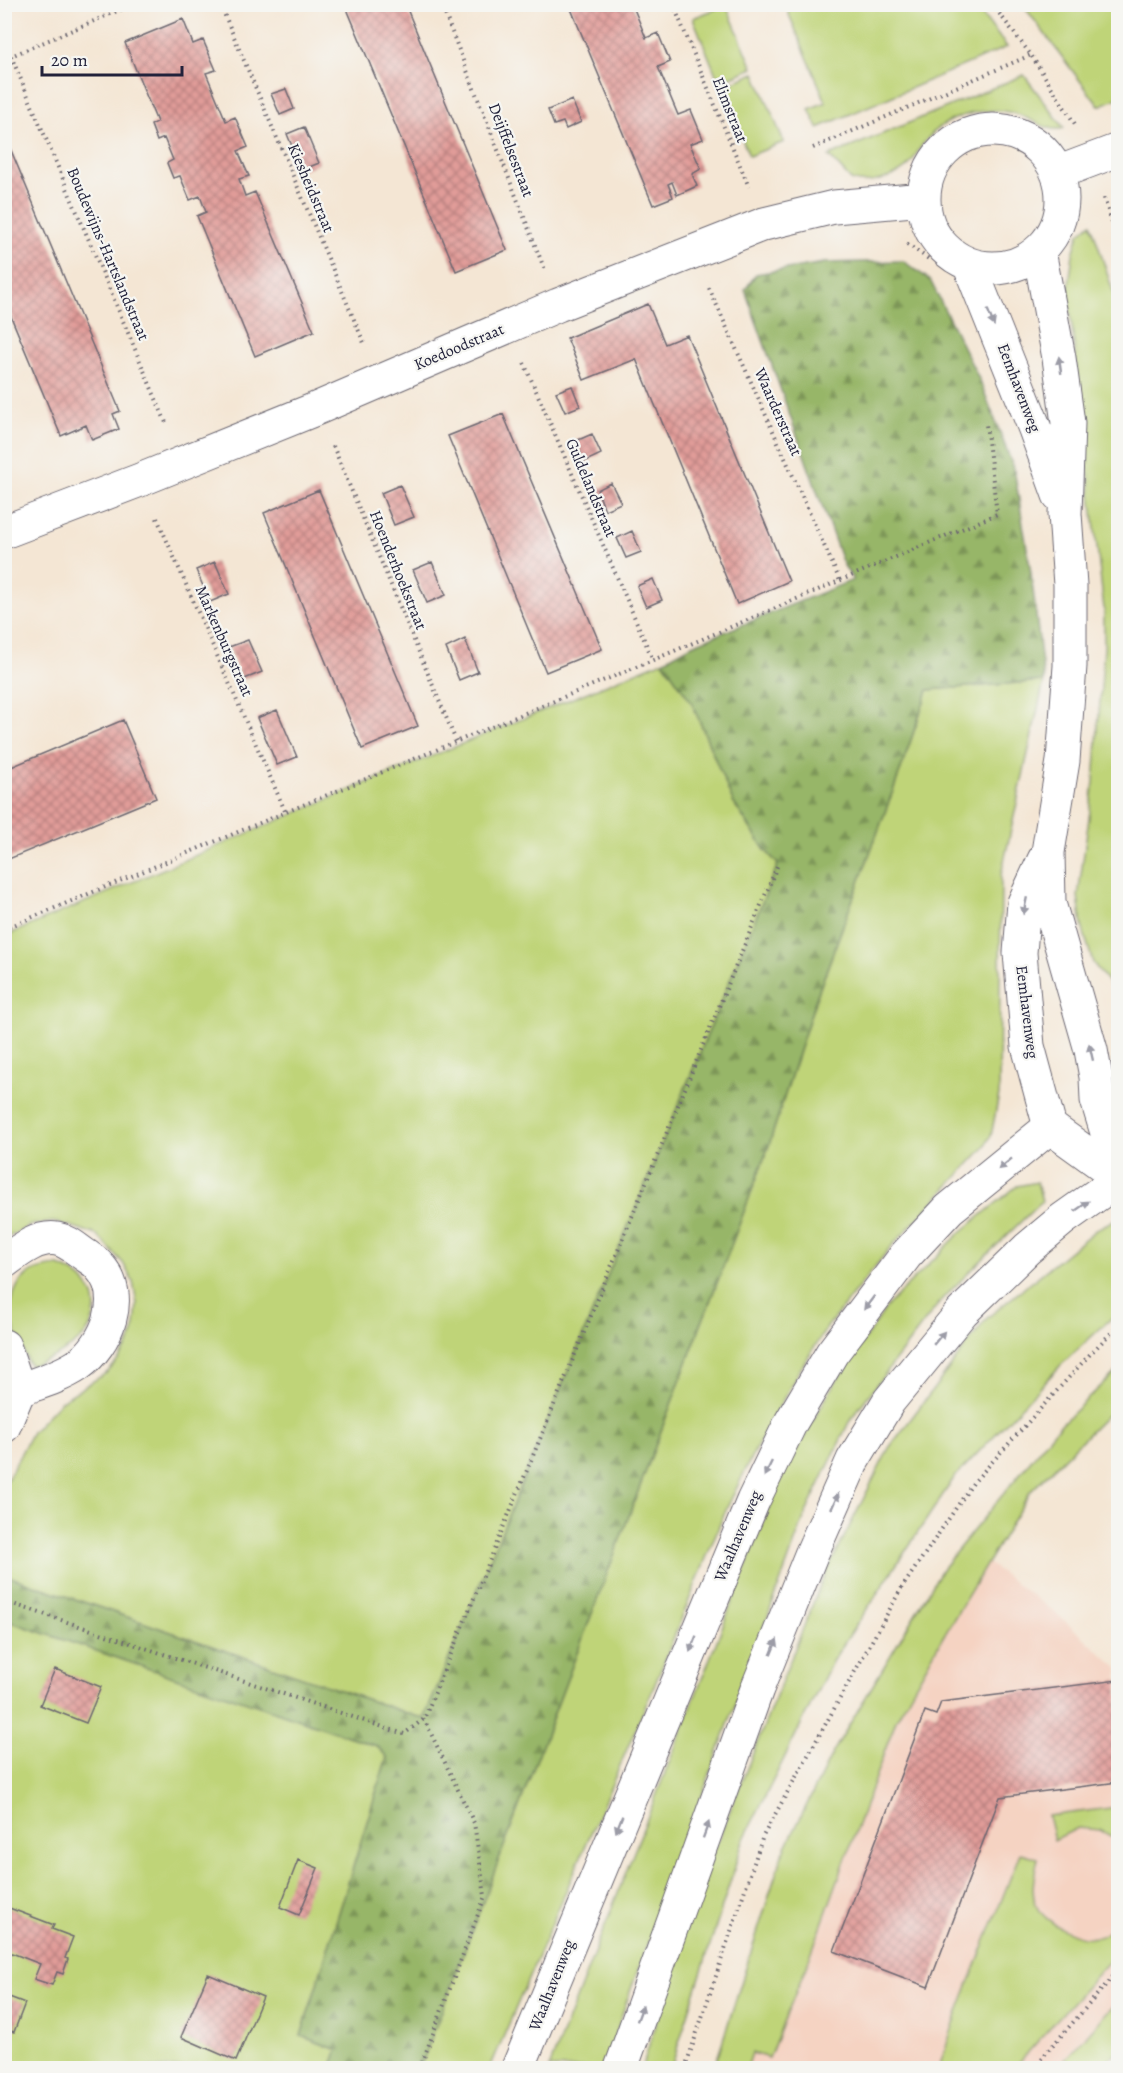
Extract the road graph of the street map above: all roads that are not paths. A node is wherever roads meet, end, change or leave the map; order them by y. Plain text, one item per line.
1 (1105, 156) edge
2 (1057, 173) junction
3 (924, 199) junction
4 (1039, 251) junction
5 (969, 264) junction
6 (1065, 513) junction
7 (4, 532) edge
8 (1048, 852) junction
9 (1108, 1095) edge
10 (1050, 1128) junction
11 (1119, 1169) edge
12 (1119, 1178) edge
13 (4, 1263) edge
14 (4, 1346) edge
15 (19, 1390) junction
16 (4, 1426) edge
17 (518, 2068) edge
18 (621, 2068) edge

1 - 2 street
2 - 3 street
2 - 4 street
3 - 5 street
3 - 7 street, Koedoodstraat
4 - 5 street
6 -> 4 street, Eemhavenweg
5 -> 6 street, Eemhavenweg
6 - 8 street, Eemhavenweg
9 -> 8 street, Eemhavenweg
8 -> 10 street, Eemhavenweg
9 - 10 street, Waalhavenweg
9 - 11 street, Eemhavenweg
10 - 12 street
10 -> 17 street, Waalhavenweg
18 -> 12 street
13 - 15 street
14 - 15 street
15 - 16 street

